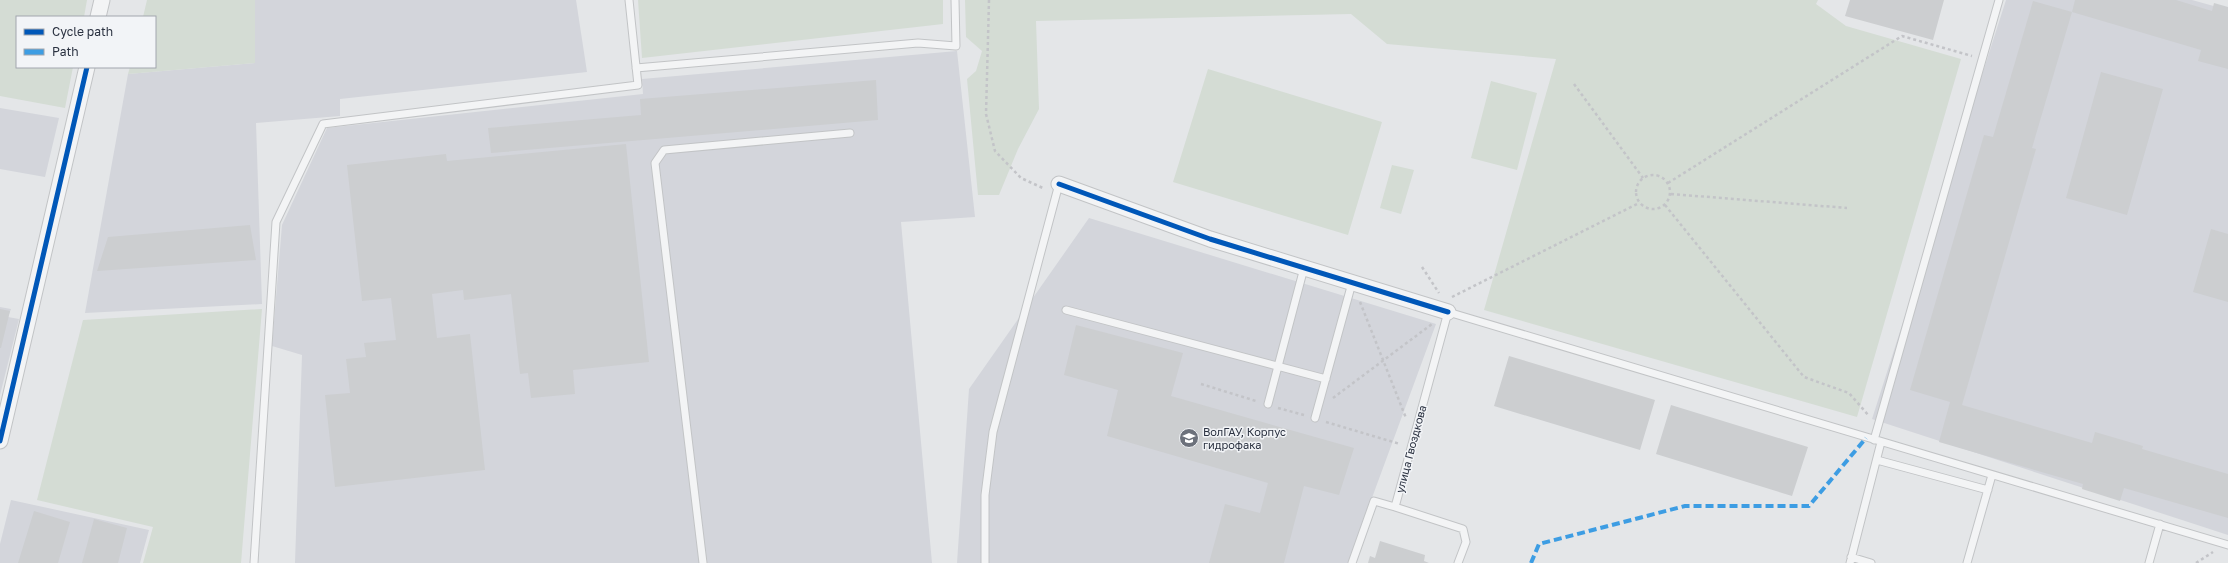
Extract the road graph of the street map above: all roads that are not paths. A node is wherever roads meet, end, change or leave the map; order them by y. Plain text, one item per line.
1 (102, 0) edge
2 (629, 0) edge
3 (955, 0) edge
4 (1999, 0) edge
5 (98, 16) edge
6 (87, 68) edge
7 (636, 68) junction
8 (850, 133) dead end
9 (1058, 189) joint
10 (1304, 268) junction
11 (1352, 283) junction
12 (1448, 306) junction
13 (1066, 310) dead end
14 (1279, 366) junction
15 (1326, 378) junction
16 (1268, 404) dead end
17 (1315, 418) dead end
18 (0, 441) edge
19 (1878, 441) junction
20 (1877, 460) junction
21 (1992, 475) junction
22 (1988, 490) junction
23 (1395, 507) junction
24 (2160, 524) junction
25 (2228, 545) edge
26 (1851, 560) edge
27 (254, 563) edge
28 (703, 563) edge
29 (985, 563) edge
30 (1352, 563) edge
31 (1458, 563) edge
32 (1871, 563) edge
33 (1967, 563) edge
34 (2149, 563) edge

1 - 5 street
2 - 7 lane
3 - 7 lane
4 - 19 lane
6 - 18 street
7 - 27 lane
8 - 28 lane
9 - 10 street
9 - 29 lane
10 - 11 street
10 - 14 lane
11 - 12 street
11 - 15 lane
12 - 19 lane
12 - 23 lane, улица Гвоздкова
13 - 14 lane
14 - 15 lane
14 - 16 lane
15 - 17 lane
19 - 20 lane
19 - 21 lane
20 - 22 lane
20 - 26 lane
21 - 22 lane
21 - 24 lane
22 - 33 lane
23 - 30 lane
23 - 31 lane, улица Гвоздкова
24 - 25 lane
24 - 34 lane
26 - 32 lane

